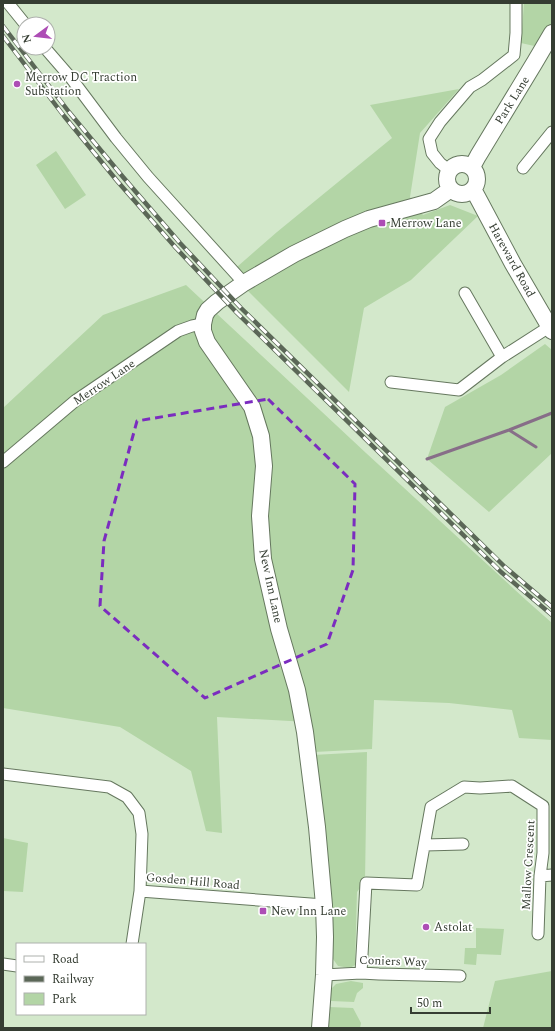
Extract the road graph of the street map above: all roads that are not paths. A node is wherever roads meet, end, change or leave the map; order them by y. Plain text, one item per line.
1 (8, 3) edge
2 (516, 3) edge
3 (19, 16) edge
4 (552, 33) edge
5 (52, 56) edge
6 (552, 132) edge
7 (472, 168) junction
8 (523, 168) dead end
9 (450, 171) junction
10 (451, 189) junction
11 (472, 189) junction
12 (244, 283) junction
13 (465, 293) dead end
14 (203, 324) junction
15 (551, 329) edge
16 (502, 357) junction
17 (391, 382) dead end
18 (3, 462) edge
19 (3, 774) edge
20 (463, 844) dead end
21 (425, 845) junction
22 (552, 875) edge
23 (540, 876) junction
24 (140, 891) junction
25 (324, 905) junction
26 (538, 934) dead end
27 (132, 943) edge
28 (3, 964) edge
29 (16, 966) edge
30 (361, 973) junction
31 (324, 975) junction
32 (460, 976) dead end
33 (320, 1028) edge

1 - 3 street
2 - 9 street
4 - 7 main road, Park Lane
5 - 12 street
6 - 8 street
7 - 9 main road
7 - 11 main road
9 - 10 main road
10 - 11 main road
10 - 12 main road
11 - 15 main road, Hareward Road
12 - 14 main road
13 - 16 street
14 - 18 street, Merrow Lane
14 - 25 main road, New Inn Lane
15 - 16 street
16 - 17 street
19 - 24 street, Gosden Hill Road
20 - 21 street
21 - 23 street, Mallow Crescent
21 - 30 street, Mallow Crescent
22 - 23 street
23 - 26 street, Mallow Crescent
24 - 25 street, Gosden Hill Road
24 - 27 street
25 - 31 main road, New Inn Lane
28 - 29 street
30 - 31 street, Coniers Way
30 - 32 street, Coniers Way
31 - 33 main road, New Inn Lane

